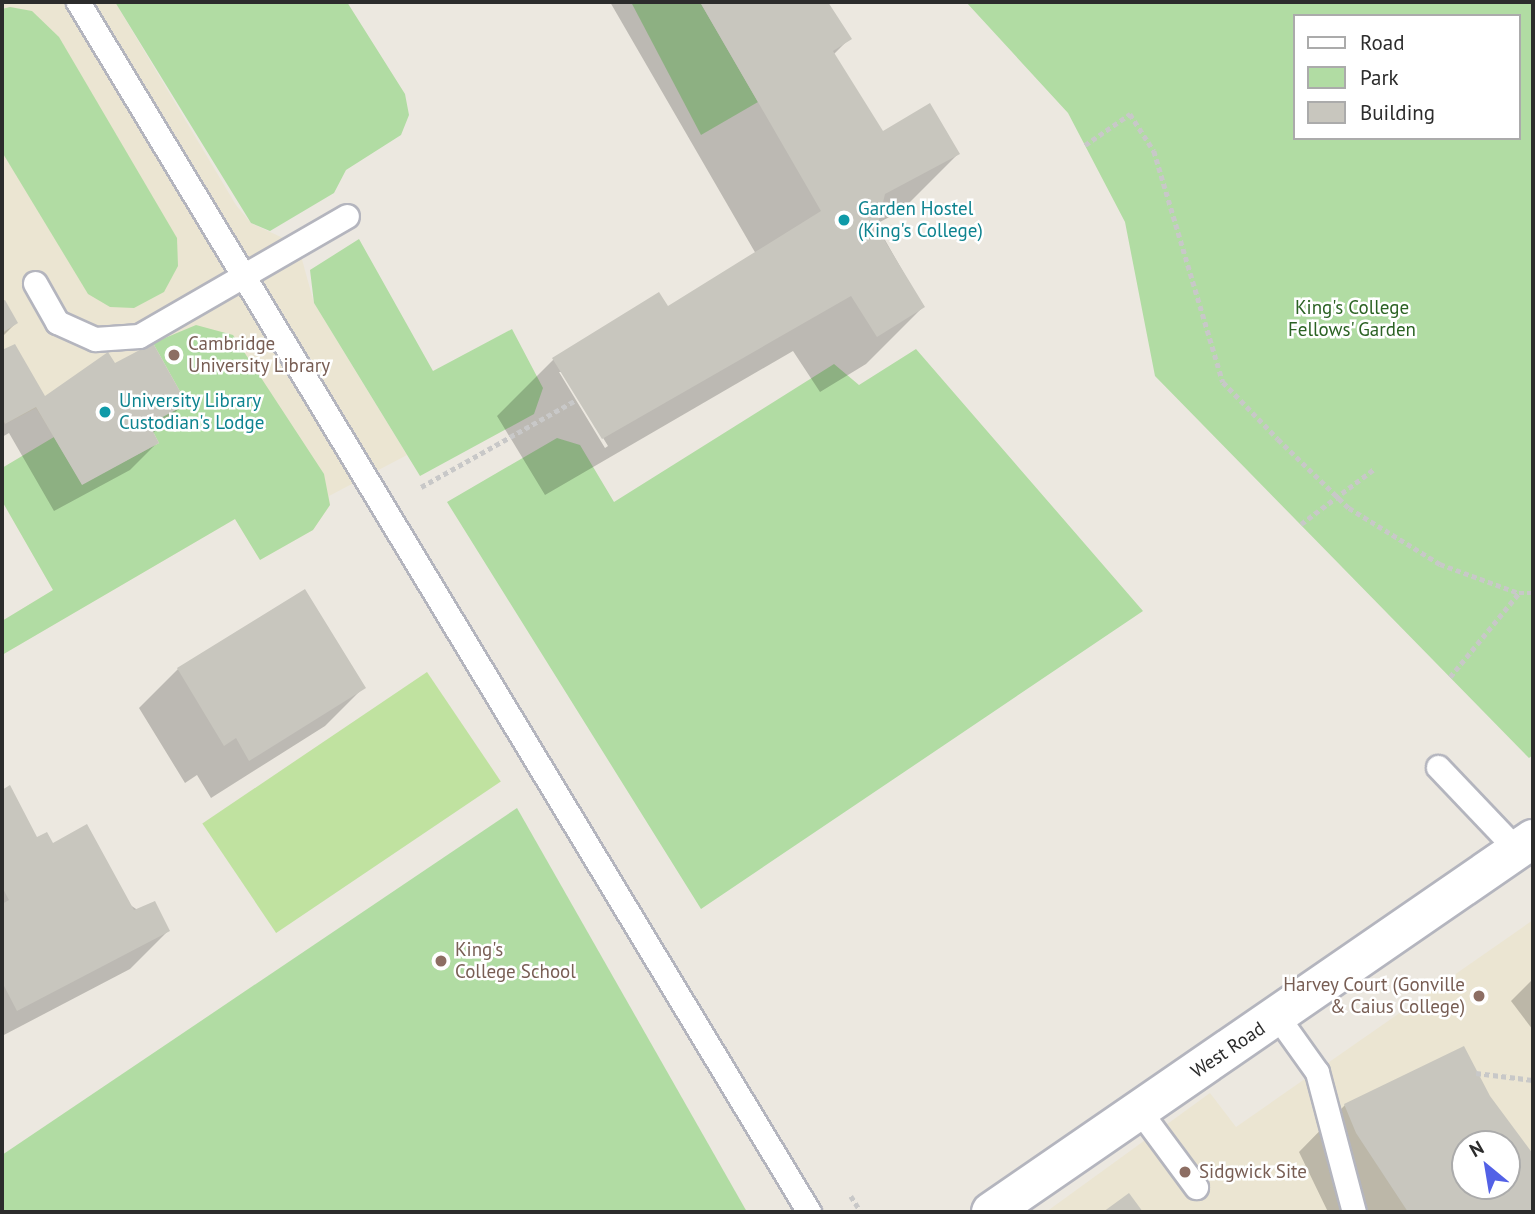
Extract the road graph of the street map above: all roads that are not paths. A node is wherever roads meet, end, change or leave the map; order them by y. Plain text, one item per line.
1 (78, 2) edge
2 (347, 216) dead end
3 (240, 279) junction
4 (35, 283) dead end
5 (1438, 767) dead end
6 (1525, 845) edge
7 (1277, 1016) junction
8 (1139, 1110) junction
9 (1196, 1188) dead end
10 (809, 1212) edge
11 (991, 1212) edge
12 (1354, 1212) edge

1 - 3 lane
2 - 3 lane
3 - 4 lane
3 - 10 lane
5 - 6 lane
6 - 7 street, West Road
7 - 8 street, West Road
7 - 12 lane
8 - 9 lane
8 - 11 street, West Road

